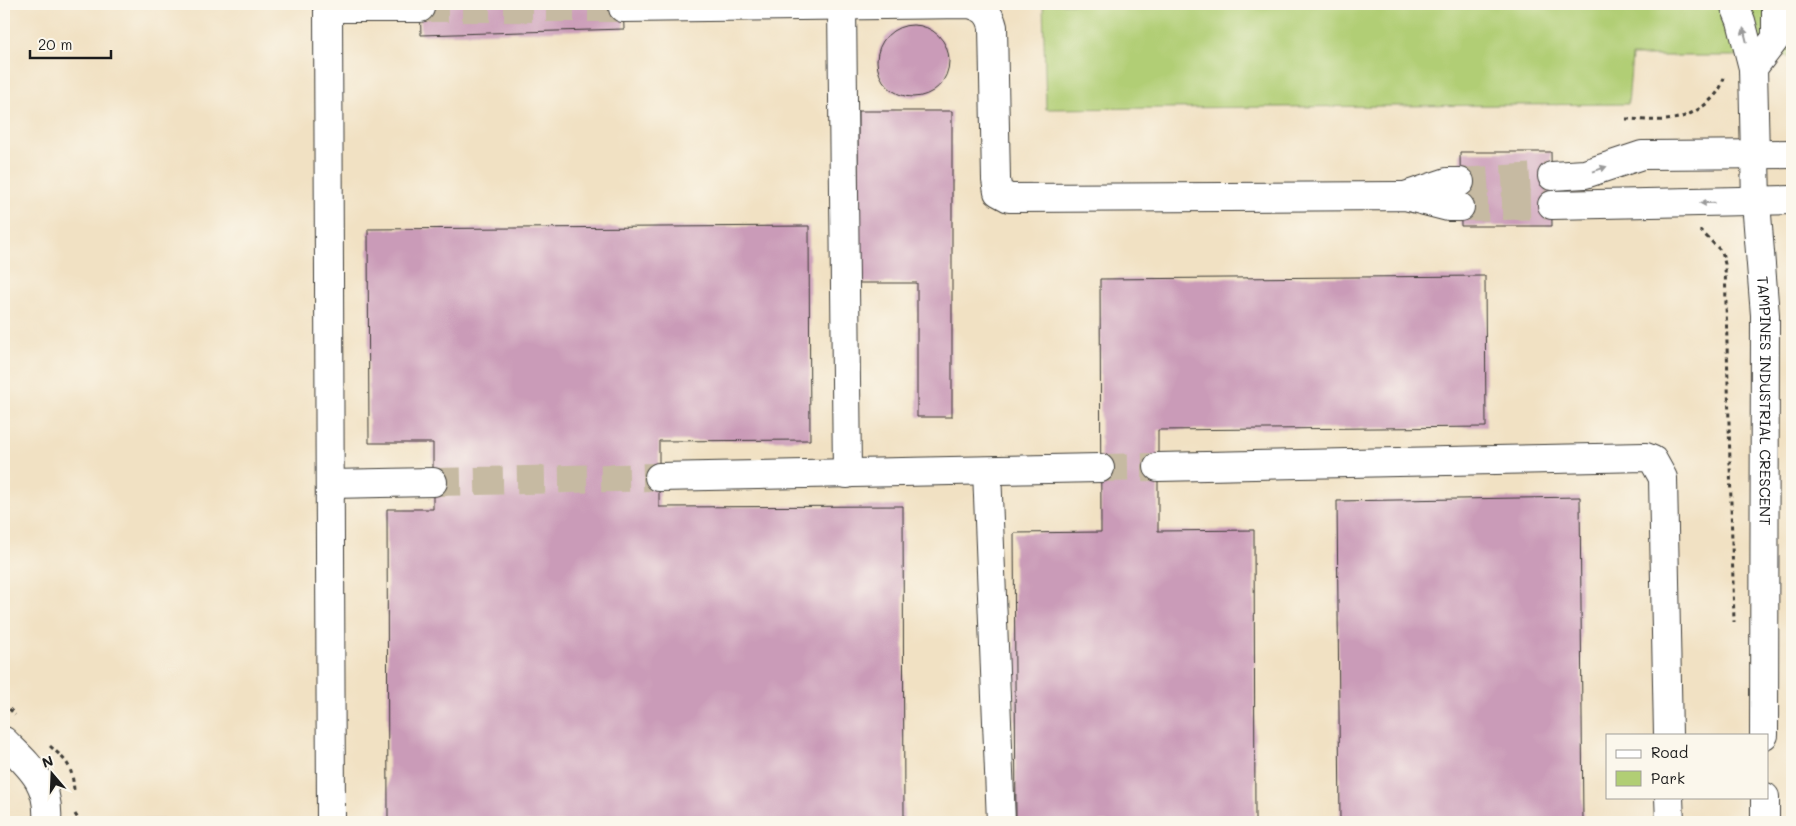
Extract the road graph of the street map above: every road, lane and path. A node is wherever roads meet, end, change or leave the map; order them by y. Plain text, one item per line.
1 (1734, 4) edge
2 (1776, 4) edge
3 (732, 5) edge
4 (842, 5) junction
5 (329, 6) edge
6 (420, 8) dead end
7 (623, 8) dead end
8 (1753, 68) junction
9 (1725, 73) dead end
10 (1626, 119) dead end
11 (1792, 154) edge
12 (1755, 156) junction
13 (1552, 176) tunnel mouth
14 (1460, 194) tunnel mouth
15 (1792, 200) edge
16 (1756, 202) junction
17 (1552, 205) tunnel mouth
18 (1699, 228) dead end
19 (1158, 467) tunnel mouth
20 (1100, 468) tunnel mouth
21 (987, 471) junction
22 (847, 474) junction
23 (660, 477) tunnel mouth
24 (433, 482) tunnel mouth
25 (330, 484) junction
26 (1735, 628) dead end
27 (1668, 734) edge
28 (1764, 734) edge
29 (4, 741) edge
30 (1669, 798) edge
31 (1765, 798) edge
32 (47, 822) edge
33 (331, 822) edge
34 (1001, 822) edge
35 (1670, 822) edge
36 (1765, 822) edge

8 -> 1 street, TAMPINES INDUSTRIAL CRESCENT
2 - 8 street
3 - 4 street
3 - 7 street
4 - 14 street
4 - 22 street
5 - 6 street
5 - 25 street
8 - 12 street, TAMPINES INDUSTRIAL CRESCENT
9 - 10 path
11 - 12 street
13 -> 12 street
12 - 16 street, TAMPINES INDUSTRIAL CRESCENT
15 - 16 street
16 -> 17 street
16 - 28 street, TAMPINES INDUSTRIAL CRESCENT
18 - 26 path
19 - 27 street
20 - 21 street
21 - 22 street
21 - 34 street
22 - 23 street
24 - 25 street
25 - 33 street
29 - 32 street
30 - 35 street
31 - 36 street

